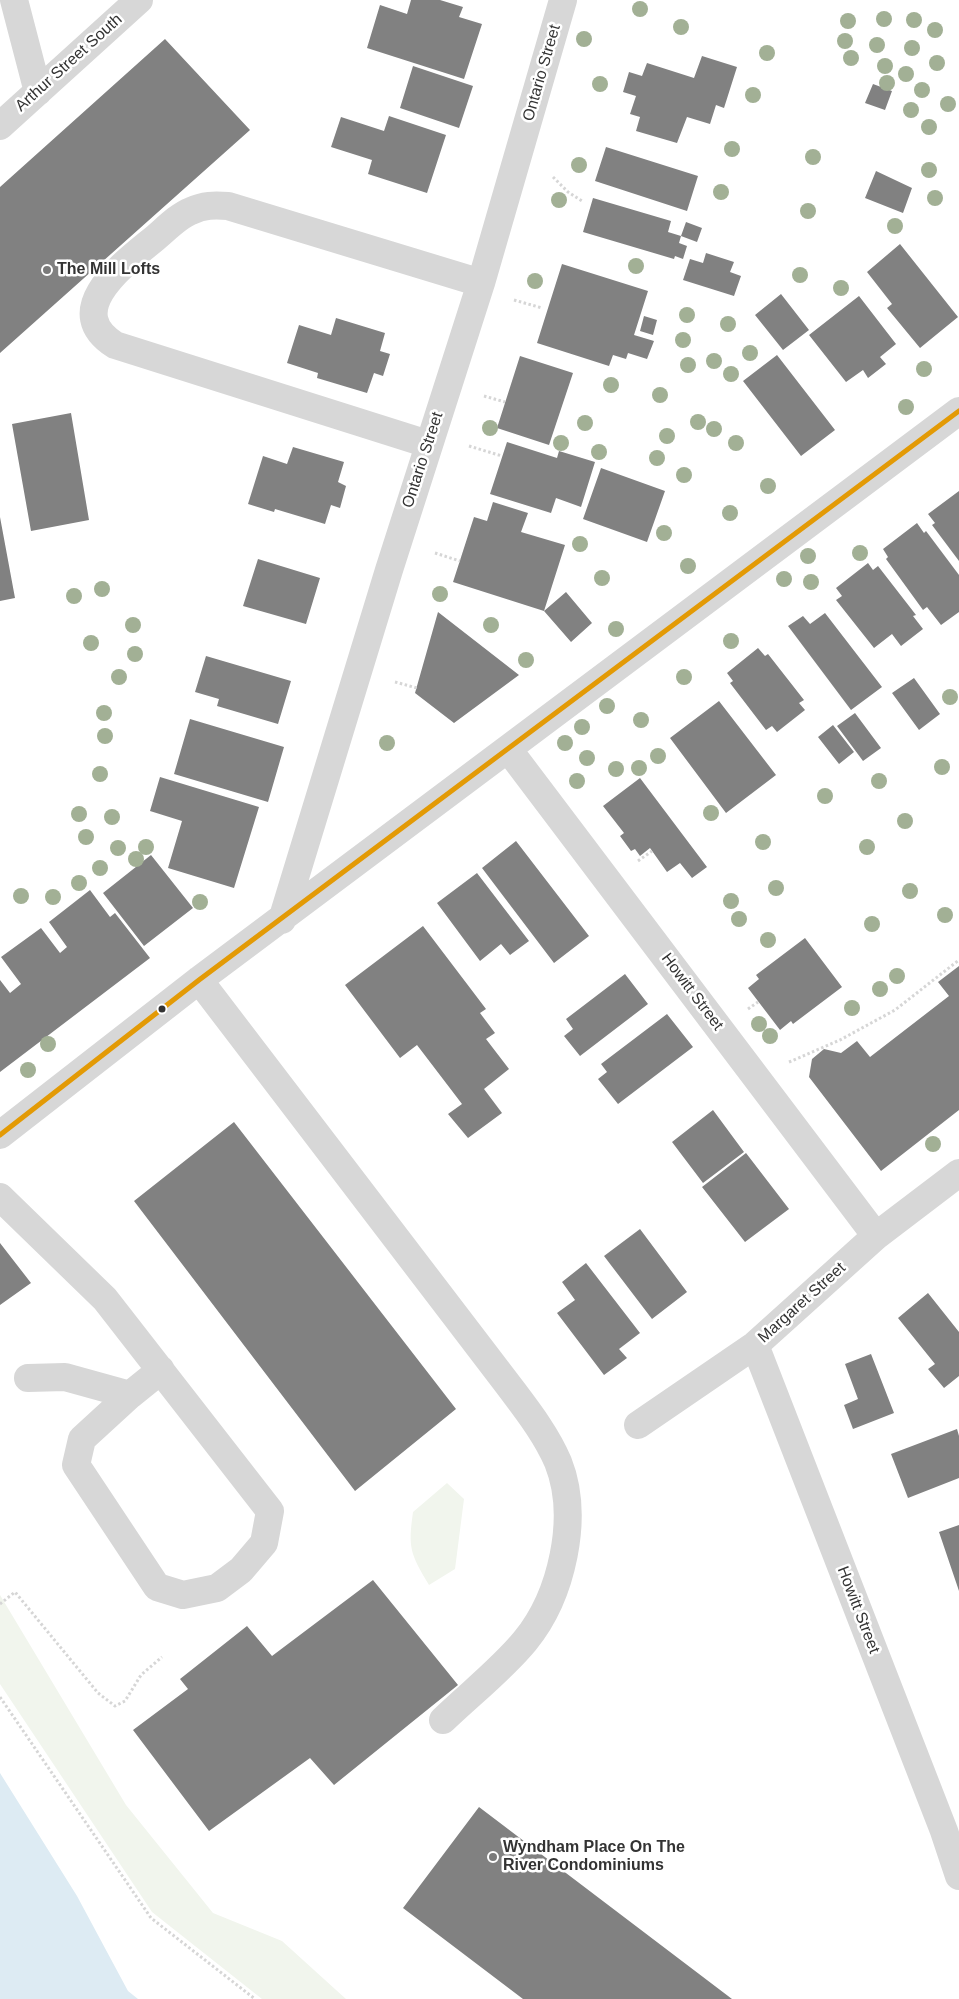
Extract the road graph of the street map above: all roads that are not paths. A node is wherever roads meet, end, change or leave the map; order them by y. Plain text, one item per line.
1 (14, 0) edge
2 (139, 0) edge
3 (563, 0) edge
4 (38, 92) junction
5 (0, 126) edge
6 (480, 283) junction
7 (959, 411) edge
8 (428, 444) junction
9 (508, 748) junction
10 (282, 920) junction
11 (199, 980) junction
12 (0, 1135) edge
13 (959, 1172) edge
14 (0, 1197) edge
15 (876, 1236) junction
16 (755, 1345) junction
17 (161, 1370) junction
18 (28, 1378) dead end
19 (130, 1395) junction
20 (638, 1425) dead end
21 (443, 1720) dead end
22 (959, 1876) edge

1 - 4 street
2 - 4 street, Arthur Street South
3 - 6 street, Ontario Street
4 - 5 street, Arthur Street South
6 - 8 street, Ontario Street
6 - 8 street
7 - 9 street
8 - 10 street, Ontario Street
9 - 10 street
9 - 15 street, Howitt Street
10 - 11 street
11 - 12 street
11 - 21 street
13 - 15 street, Margaret Street
14 - 17 street
15 - 16 street, Margaret Street
16 - 20 street, Margaret Street
16 - 22 street, Howitt Street
17 - 19 street
17 - 19 street
18 - 19 street

